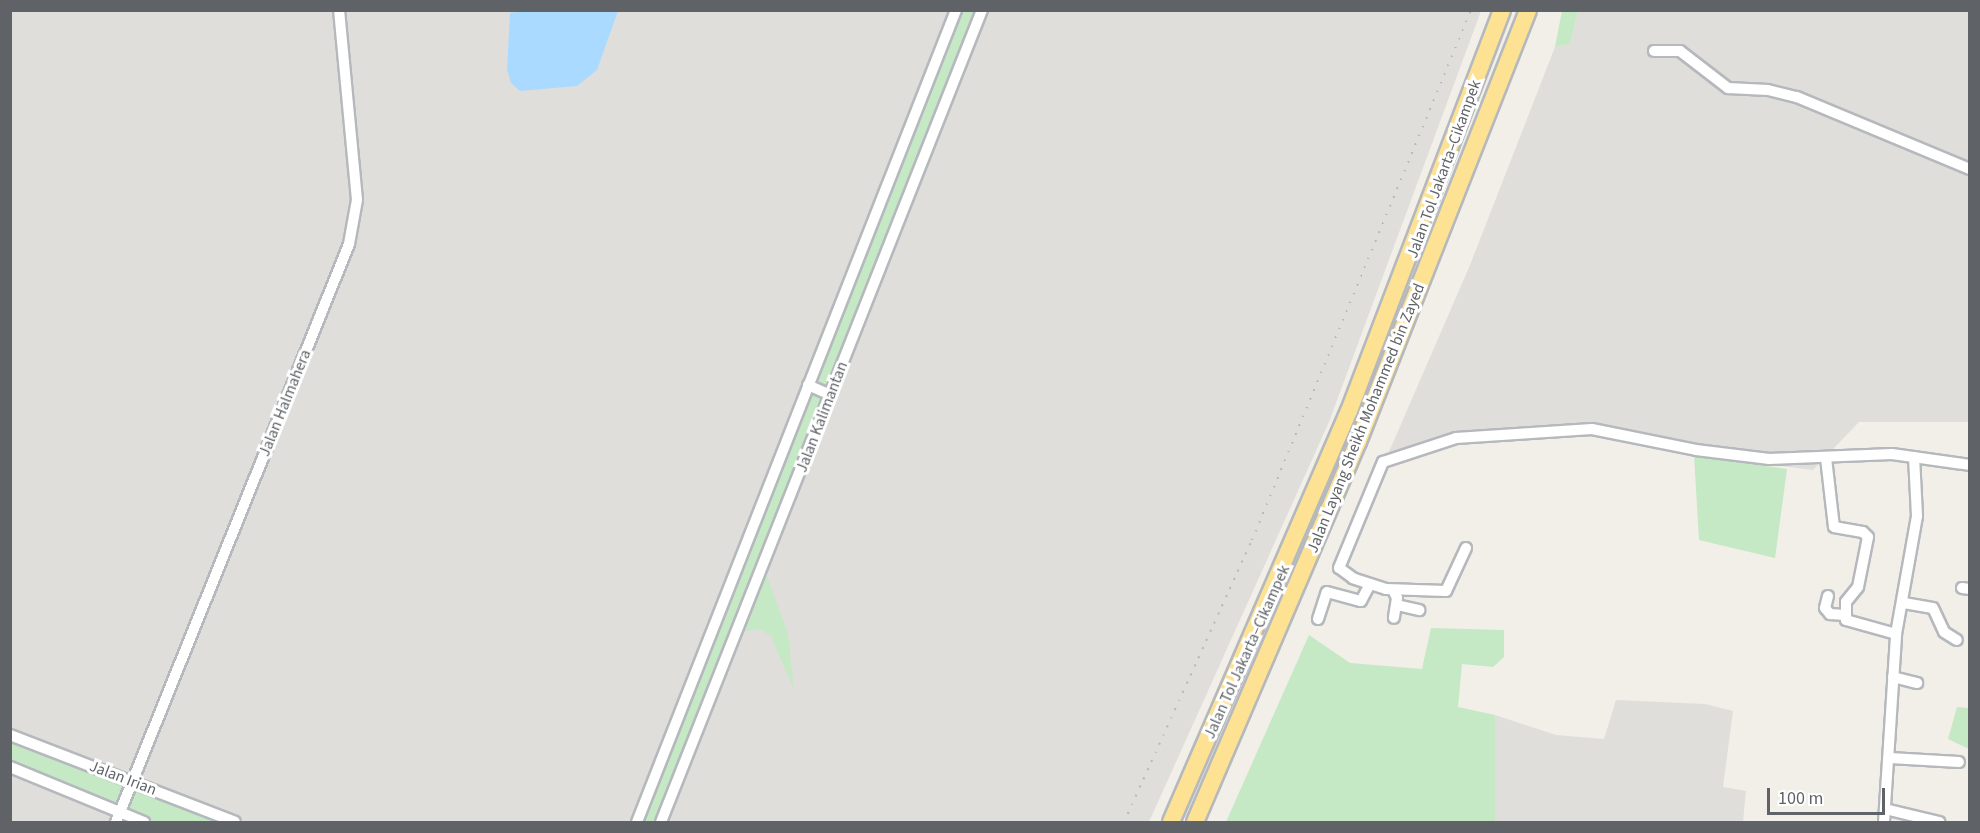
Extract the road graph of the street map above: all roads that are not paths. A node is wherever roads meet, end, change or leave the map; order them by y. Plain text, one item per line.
1 (339, 10) edge
2 (956, 10) edge
3 (982, 10) edge
4 (1502, 10) edge
5 (1518, 10) edge
6 (1528, 10) edge
7 (1535, 10) edge
8 (1654, 51) dead end
9 (1970, 169) edge
10 (808, 385) junction
11 (830, 395) junction
12 (1914, 457) junction
13 (1826, 458) junction
14 (1970, 465) edge
15 (1466, 548) dead end
16 (1370, 584) junction
17 (1393, 590) junction
18 (1828, 596) dead end
19 (1904, 603) junction
20 (1397, 605) junction
21 (1419, 610) dead end
22 (1845, 615) junction
23 (1394, 618) dead end
24 (1318, 619) dead end
25 (1896, 634) junction
26 (1958, 640) dead end
27 (1893, 678) junction
28 (1917, 683) dead end
29 (10, 735) edge
30 (1890, 758) junction
31 (1959, 762) dead end
32 (10, 767) edge
33 (132, 780) junction
34 (1885, 809) junction
35 (118, 818) edge
36 (144, 822) edge
37 (235, 822) edge
38 (637, 822) edge
39 (661, 822) edge
40 (1172, 822) edge
41 (1186, 822) edge
42 (1195, 822) edge
43 (1207, 822) edge
44 (1884, 822) edge
45 (1939, 822) edge

1 - 33 street, Jalan Halmahera
2 - 10 street, Jalan Kalimantan
3 - 11 street, Jalan Kalimantan
4 - 40 highway, Jalan Tol Jakarta–Cikampek
5 - 41 highway, Jalan Layang Sheikh Mohammed bin Zayed
6 - 42 highway, Jalan Layang Sheikh Mohammed bin Zayed
7 - 43 highway, Jalan Tol Jakarta–Cikampek
8 - 9 street
10 - 11 street
10 - 38 street, Jalan Kalimantan
11 - 39 street, Jalan Kalimantan
12 - 13 street
12 - 14 street
12 - 19 street
13 - 16 street
13 - 22 street
15 - 17 street
16 - 17 street
16 - 24 street
17 - 20 street
18 - 22 street
19 - 25 street
19 - 26 street
20 - 21 street
20 - 23 street
22 - 25 street
25 - 27 street
27 - 28 street
27 - 30 street
29 - 33 street, Jalan Irian
30 - 31 street
30 - 34 street
32 - 35 street, Jalan Irian
33 - 35 street, Jalan Halmahera
33 - 37 street, Jalan Irian
34 - 44 street
34 - 45 street
35 - 36 street, Jalan Irian

